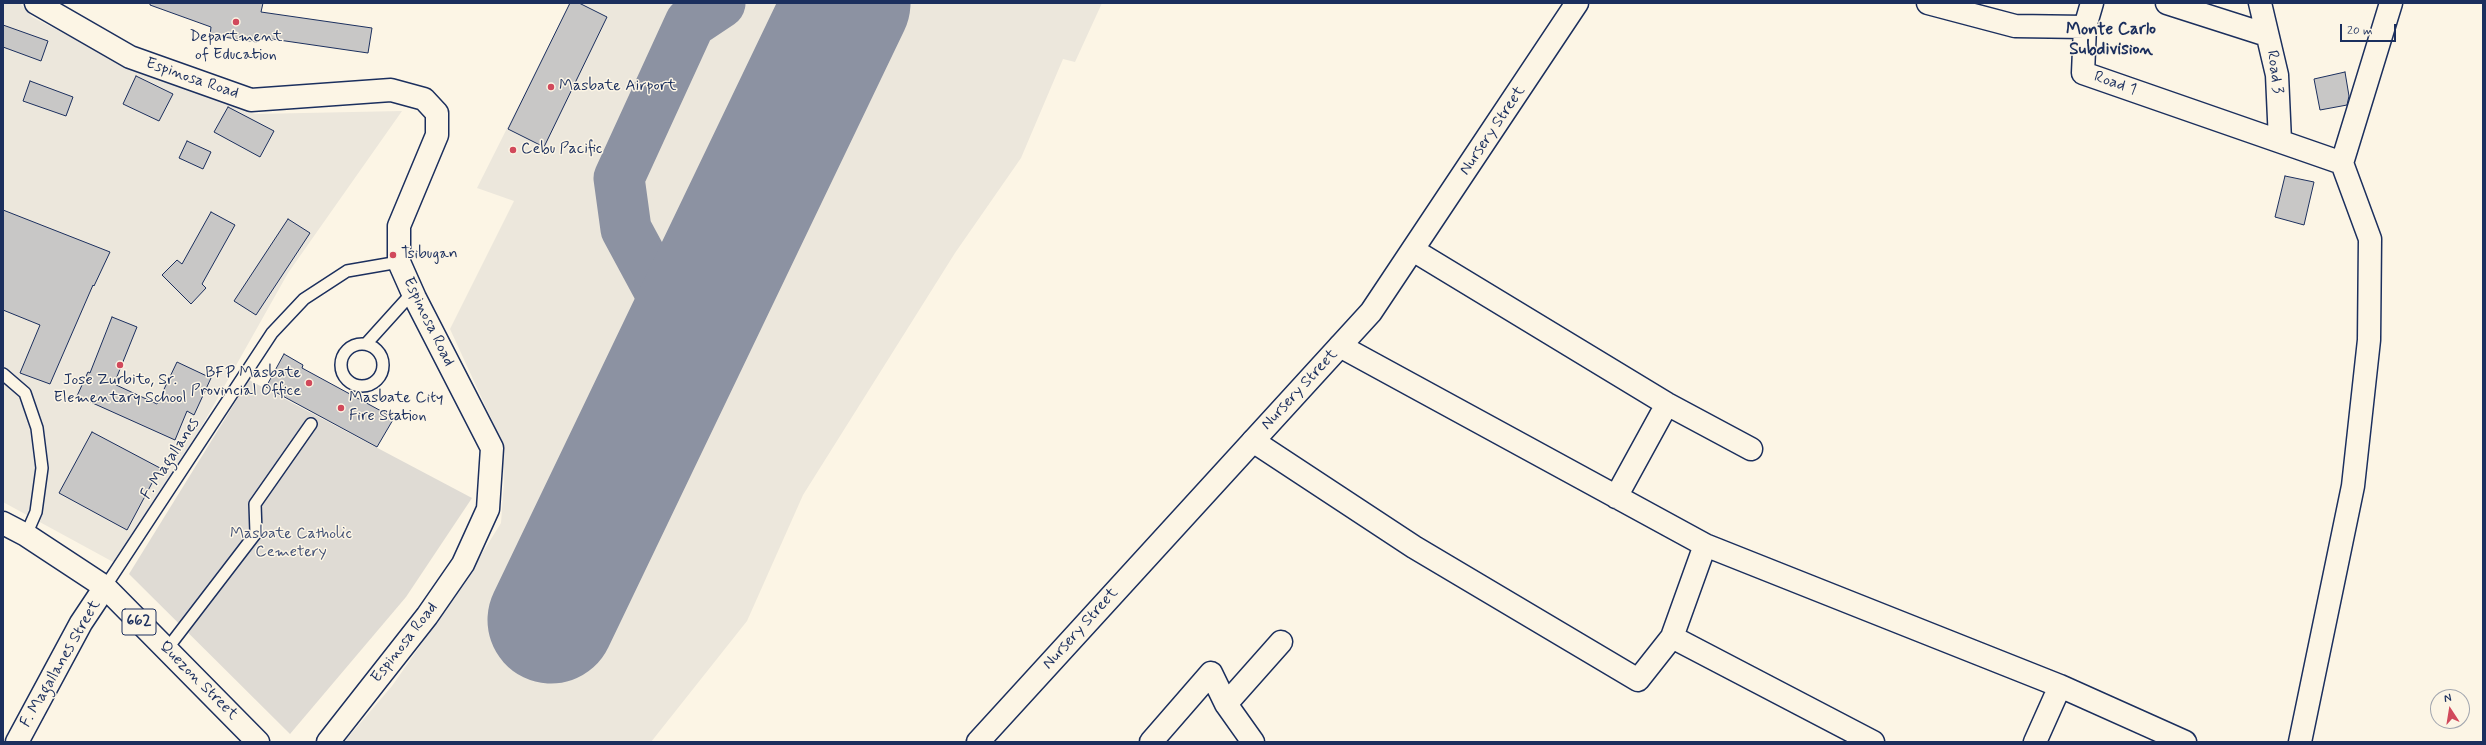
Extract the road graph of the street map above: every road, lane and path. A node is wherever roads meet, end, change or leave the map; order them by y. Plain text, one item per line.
1 (36, 3) edge
2 (1577, 3) edge
3 (1928, 3) edge
4 (2092, 3) edge
5 (2167, 3) edge
6 (2260, 3) edge
7 (2391, 3) edge
8 (2085, 27) junction
9 (2267, 35) junction
10 (2280, 142) junction
11 (2342, 163) junction
12 (1413, 250) junction
13 (399, 262) junction
14 (412, 292) junction
15 (366, 344) dead end
16 (1340, 346) junction
17 (3, 374) edge
18 (1667, 404) junction
19 (311, 424) dead end
20 (1253, 441) junction
21 (1751, 449) dead end
22 (1616, 496) junction
23 (3, 523) edge
24 (26, 535) junction
25 (1705, 545) junction
26 (105, 587) junction
27 (1672, 636) junction
28 (1281, 642) dead end
29 (167, 649) junction
30 (2060, 686) junction
31 (1226, 704) junction
32 (17, 742) edge
33 (258, 742) edge
34 (328, 742) edge
35 (978, 742) edge
36 (1151, 742) edge
37 (1252, 742) edge
38 (1873, 742) edge
39 (2035, 742) edge
40 (2185, 742) edge
41 (2300, 742) edge

1 - 13 street, Espinosa Road
2 - 12 street, Nursery Street
3 - 8 street
4 - 8 street
5 - 9 street
6 - 9 street, Road 3
7 - 11 street
8 - 10 street, Road 1
9 - 10 street, Road 3
10 - 11 street, Road 1
11 - 41 street
12 - 16 street, Nursery Street
12 - 18 street
13 - 14 street, Espinosa Road
13 - 26 lane, F. Magallanes
14 - 15 lane
14 - 34 street, Espinosa Road
16 - 20 street, Nursery Street
16 - 22 street
17 - 24 lane
18 - 21 street
18 - 22 street
19 - 29 lane
20 - 27 street
20 - 35 street, Nursery Street
22 - 25 street
23 - 24 street, Quezon Street / 662
24 - 26 street, Quezon Street / 662
25 - 27 street
25 - 30 street
26 - 29 street, Quezon Street / 662
26 - 32 street, F. Magallanes Street
27 - 38 street
28 - 31 street
29 - 33 street, Quezon Street / 662
30 - 39 street
30 - 40 street
31 - 36 street
31 - 37 street

